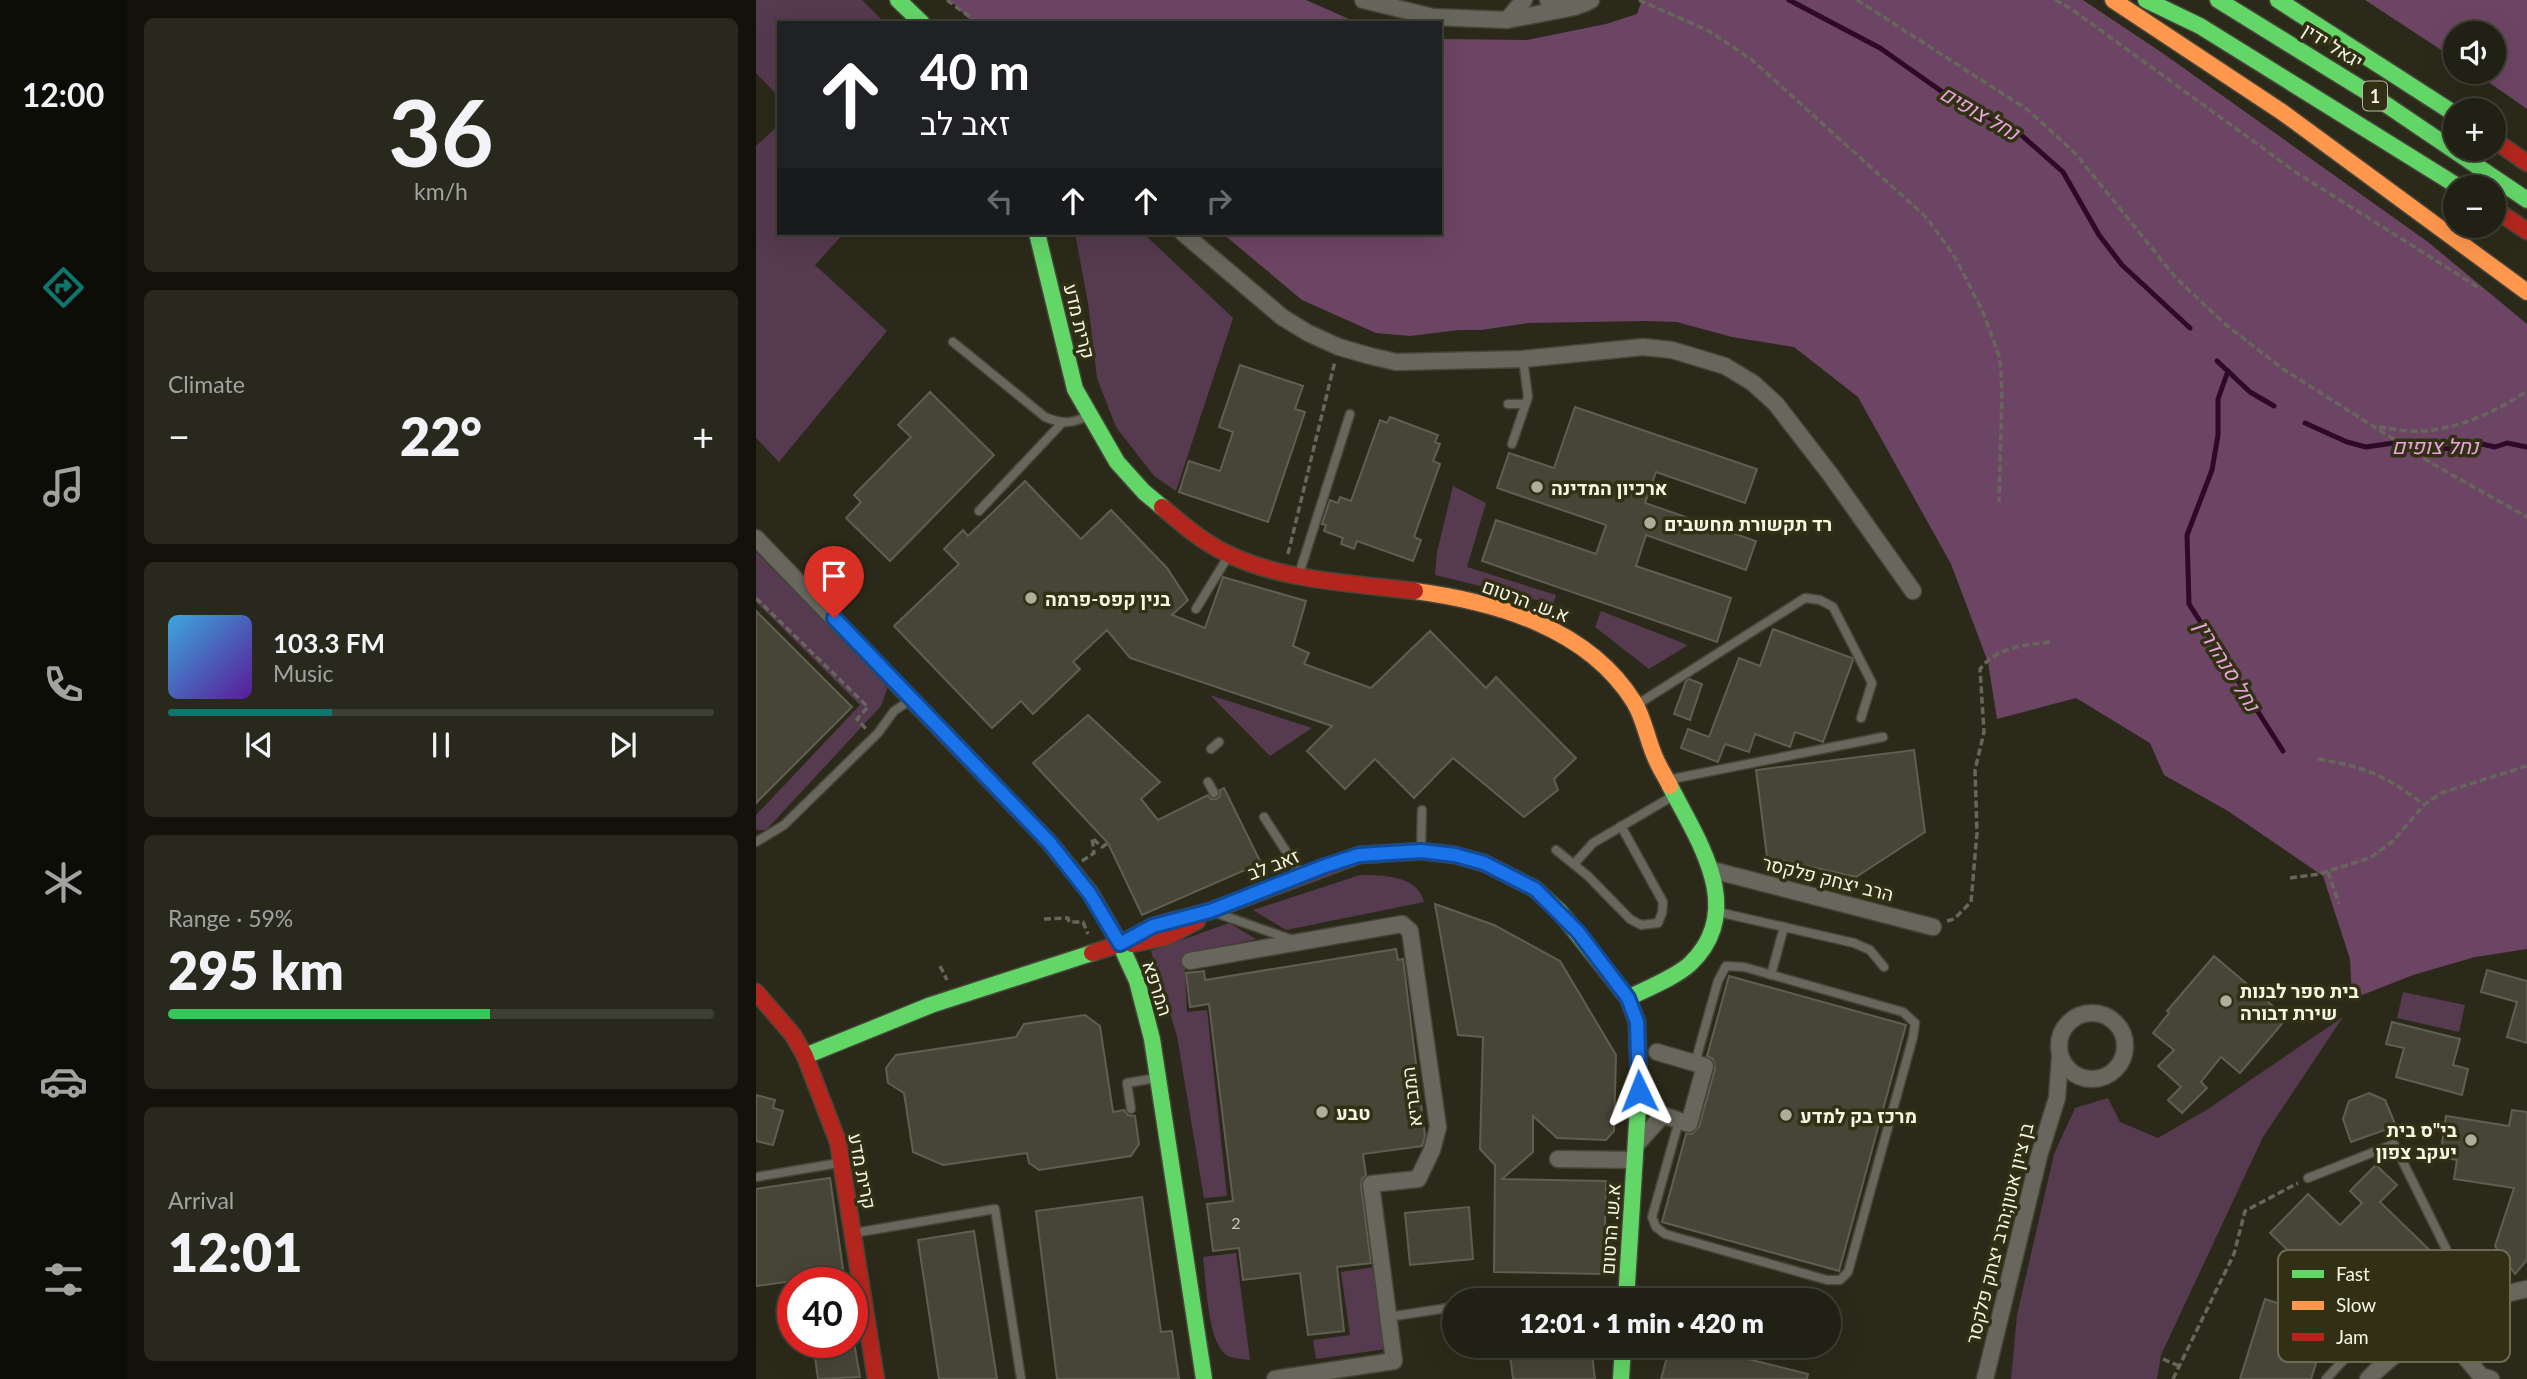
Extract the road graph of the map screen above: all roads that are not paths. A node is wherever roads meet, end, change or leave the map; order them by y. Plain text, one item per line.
1 (898, 0) edge
2 (1363, 0) edge
3 (1524, 0) edge
4 (1548, 0) edge
5 (1591, 0) edge
6 (2113, 0) edge
7 (2146, 0) edge
8 (2218, 0) edge
9 (2278, 0) edge
10 (1575, 7) junction
11 (1507, 20) junction
12 (920, 21) edge
13 (2443, 106) edge
14 (2506, 148) edge
15 (2527, 163) edge
16 (2443, 177) edge
17 (2527, 200) edge
18 (2506, 217) edge
19 (2527, 231) edge
20 (1037, 235) edge
21 (1186, 235) edge
22 (2527, 292) edge
23 (953, 342) dead end
24 (1523, 359) junction
25 (1508, 404) dead end
26 (1525, 404) junction
27 (1350, 414) dead end
28 (1089, 416) junction
29 (1061, 424) junction
30 (1512, 444) dead end
31 (979, 510) dead end
32 (756, 538) edge
33 (1229, 554) junction
34 (1299, 576) junction
35 (1913, 591) dead end
36 (1196, 609) dead end
37 (912, 699) junction
38 (1636, 705) junction
39 (1861, 718) dead end
40 (1883, 737) dead end
41 (1219, 743) dead end
42 (1211, 749) dead end
43 (1666, 780) junction
44 (1208, 782) dead end
45 (1213, 793) dead end
46 (1673, 796) junction
47 (1422, 810) dead end
48 (1264, 817) dead end
49 (1621, 826) junction
50 (756, 842) edge
51 (1556, 850) dead end
52 (1421, 851) junction
53 (1574, 864) junction
54 (1712, 870) junction
55 (1302, 875) junction
56 (1210, 911) junction
57 (1717, 912) junction
58 (1784, 927) junction
59 (1933, 927) road end
60 (1299, 942) junction
61 (1120, 944) junction
62 (1190, 961) dead end
63 (1884, 967) dead end
64 (1771, 975) junction
65 (756, 992) edge
66 (1628, 998) junction
67 (1657, 1052) dead end
68 (806, 1056) junction
69 (2060, 1057) junction
70 (1695, 1063) junction
71 (1160, 1078) junction
72 (2083, 1078) junction
73 (2057, 1098) junction
74 (1131, 1109) dead end
75 (1679, 1121) junction
76 (1636, 1152) junction
77 (1558, 1159) dead end
78 (843, 1162) junction
79 (756, 1177) edge
80 (2308, 1178) road end
81 (854, 1233) junction
82 (2447, 1250) edge
83 (1627, 1288) edge
84 (2527, 1289) edge
85 (2510, 1295) edge
86 (1442, 1309) edge
87 (1388, 1317) junction
88 (1622, 1358) edge
89 (2342, 1362) edge
90 (2385, 1362) edge
91 (2469, 1362) edge
92 (876, 1379) edge
93 (1021, 1379) edge
94 (1204, 1379) edge
95 (1275, 1379) edge
96 (1621, 1379) edge
97 (1985, 1379) edge
98 (2326, 1379) edge
99 (2368, 1379) edge
100 (2491, 1379) edge

1 - 12 main road
2 - 11 street
3 - 11 street
4 - 10 street
5 - 10 street
6 - 22 main road
7 - 16 main road
8 - 17 main road, יגאל ידין / 1
9 - 13 main road, יגאל ידין / 1
10 - 11 street
14 - 15 main road
18 - 19 main road
20 - 28 main road, קרית מדע
21 - 24 street
23 - 29 lane
24 - 26 lane
24 - 35 street
25 - 26 lane
26 - 30 lane
27 - 34 lane
28 - 29 lane
28 - 33 main road, א.ש. הרטום
29 - 31 lane
32 - 37 street, המרפא
33 - 34 main road, א.ש. הרטום
33 - 36 lane
34 - 38 main road, א.ש. הרטום
37 - 50 lane
37 - 61 street, המרפא
38 - 39 lane
38 - 43 main road, א.ש. הרטום
40 - 43 lane
41 - 42 lane
43 - 46 main road, א.ש. הרטום
44 - 45 lane
46 - 49 lane
46 - 54 main road, א.ש. הרטום
47 - 52 lane
48 - 55 lane
49 - 53 lane
49 - 53 lane
51 - 53 lane
52 - 55 main road, זאב לב
52 - 66 main road, זאב לב
54 - 57 main road, א.ש. הרטום
54 - 59 street, הרב יצחק פלקסר
55 - 56 main road, זאב לב
56 - 60 lane
56 - 61 main road, זאב לב
57 - 58 lane
57 - 66 main road, א.ש. הרטום
58 - 63 lane
58 - 64 lane
60 - 62 street, המבריא
60 - 87 street, המבריא
61 - 68 main road, זאב לב
61 - 71 main road, המרפא
64 - 70 lane
64 - 75 lane
65 - 68 main road, קרית מדע
66 - 76 main road, א.ש. הרטום
67 - 70 street
68 - 78 main road, קרית מדע
69 - 72 street
69 - 72 street
69 - 73 street, בן ציון אטון;הרב יצחק פלקסר
70 - 75 street
71 - 74 lane
71 - 94 main road, המרפא
72 - 73 street
73 - 97 street, בן ציון אטון;הרב יצחק פלקסר
75 - 76 street
76 - 77 street, א.ש. הרטום
76 - 83 main road, א.ש. הרטום
78 - 79 lane
78 - 81 main road, קרית מדע
80 - 82 lane
81 - 92 main road, קרית מדע
81 - 93 lane
84 - 85 street
86 - 87 lane
87 - 95 street, המבריא
88 - 96 main road
89 - 98 lane
90 - 99 street
91 - 100 street

